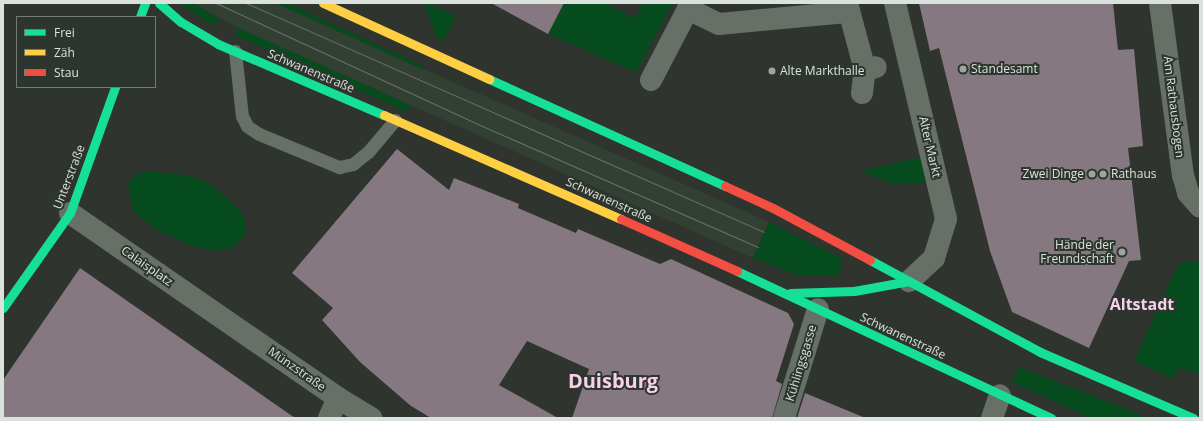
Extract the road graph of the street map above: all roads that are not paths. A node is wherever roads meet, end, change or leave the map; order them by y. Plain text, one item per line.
1 (145, 3) edge
2 (159, 3) edge
3 (324, 3) edge
4 (895, 3) edge
5 (1160, 3) edge
6 (690, 6) edge
7 (848, 8) edge
8 (140, 16) edge
9 (235, 51) junction
10 (650, 80) dead end
11 (115, 88) edge
12 (862, 93) dead end
13 (395, 120) junction
14 (1200, 207) edge
15 (70, 213) junction
16 (909, 281) junction
17 (787, 294) junction
18 (3, 308) edge
19 (818, 309) junction
20 (224, 318) joint
21 (1000, 395) junction
22 (338, 398) junction
23 (329, 418) edge
24 (371, 418) edge
25 (784, 418) edge
26 (992, 418) edge
27 (1051, 418) edge
28 (1193, 418) edge

1 - 8 main road
2 - 9 main road, Schwanenstraße
3 - 16 main road
4 - 16 street, Alter Markt
5 - 14 street, Am Rathausbogen
6 - 7 street
6 - 10 street
7 - 12 street
9 - 13 main road, Schwanenstraße
9 - 13 lane
11 - 15 main road, Unterstraße
13 - 17 main road, Schwanenstraße
15 - 18 main road, Unterstraße
15 - 20 street, Calaisplatz
16 - 17 main road
16 - 28 main road
17 - 19 main road, Schwanenstraße
19 - 21 main road, Schwanenstraße
19 - 25 street, Kühlingsgasse
20 - 22 street, Münzstraße
21 - 26 street
21 - 27 main road, Schwanenstraße
22 - 23 street
22 - 24 street, Münzstraße

